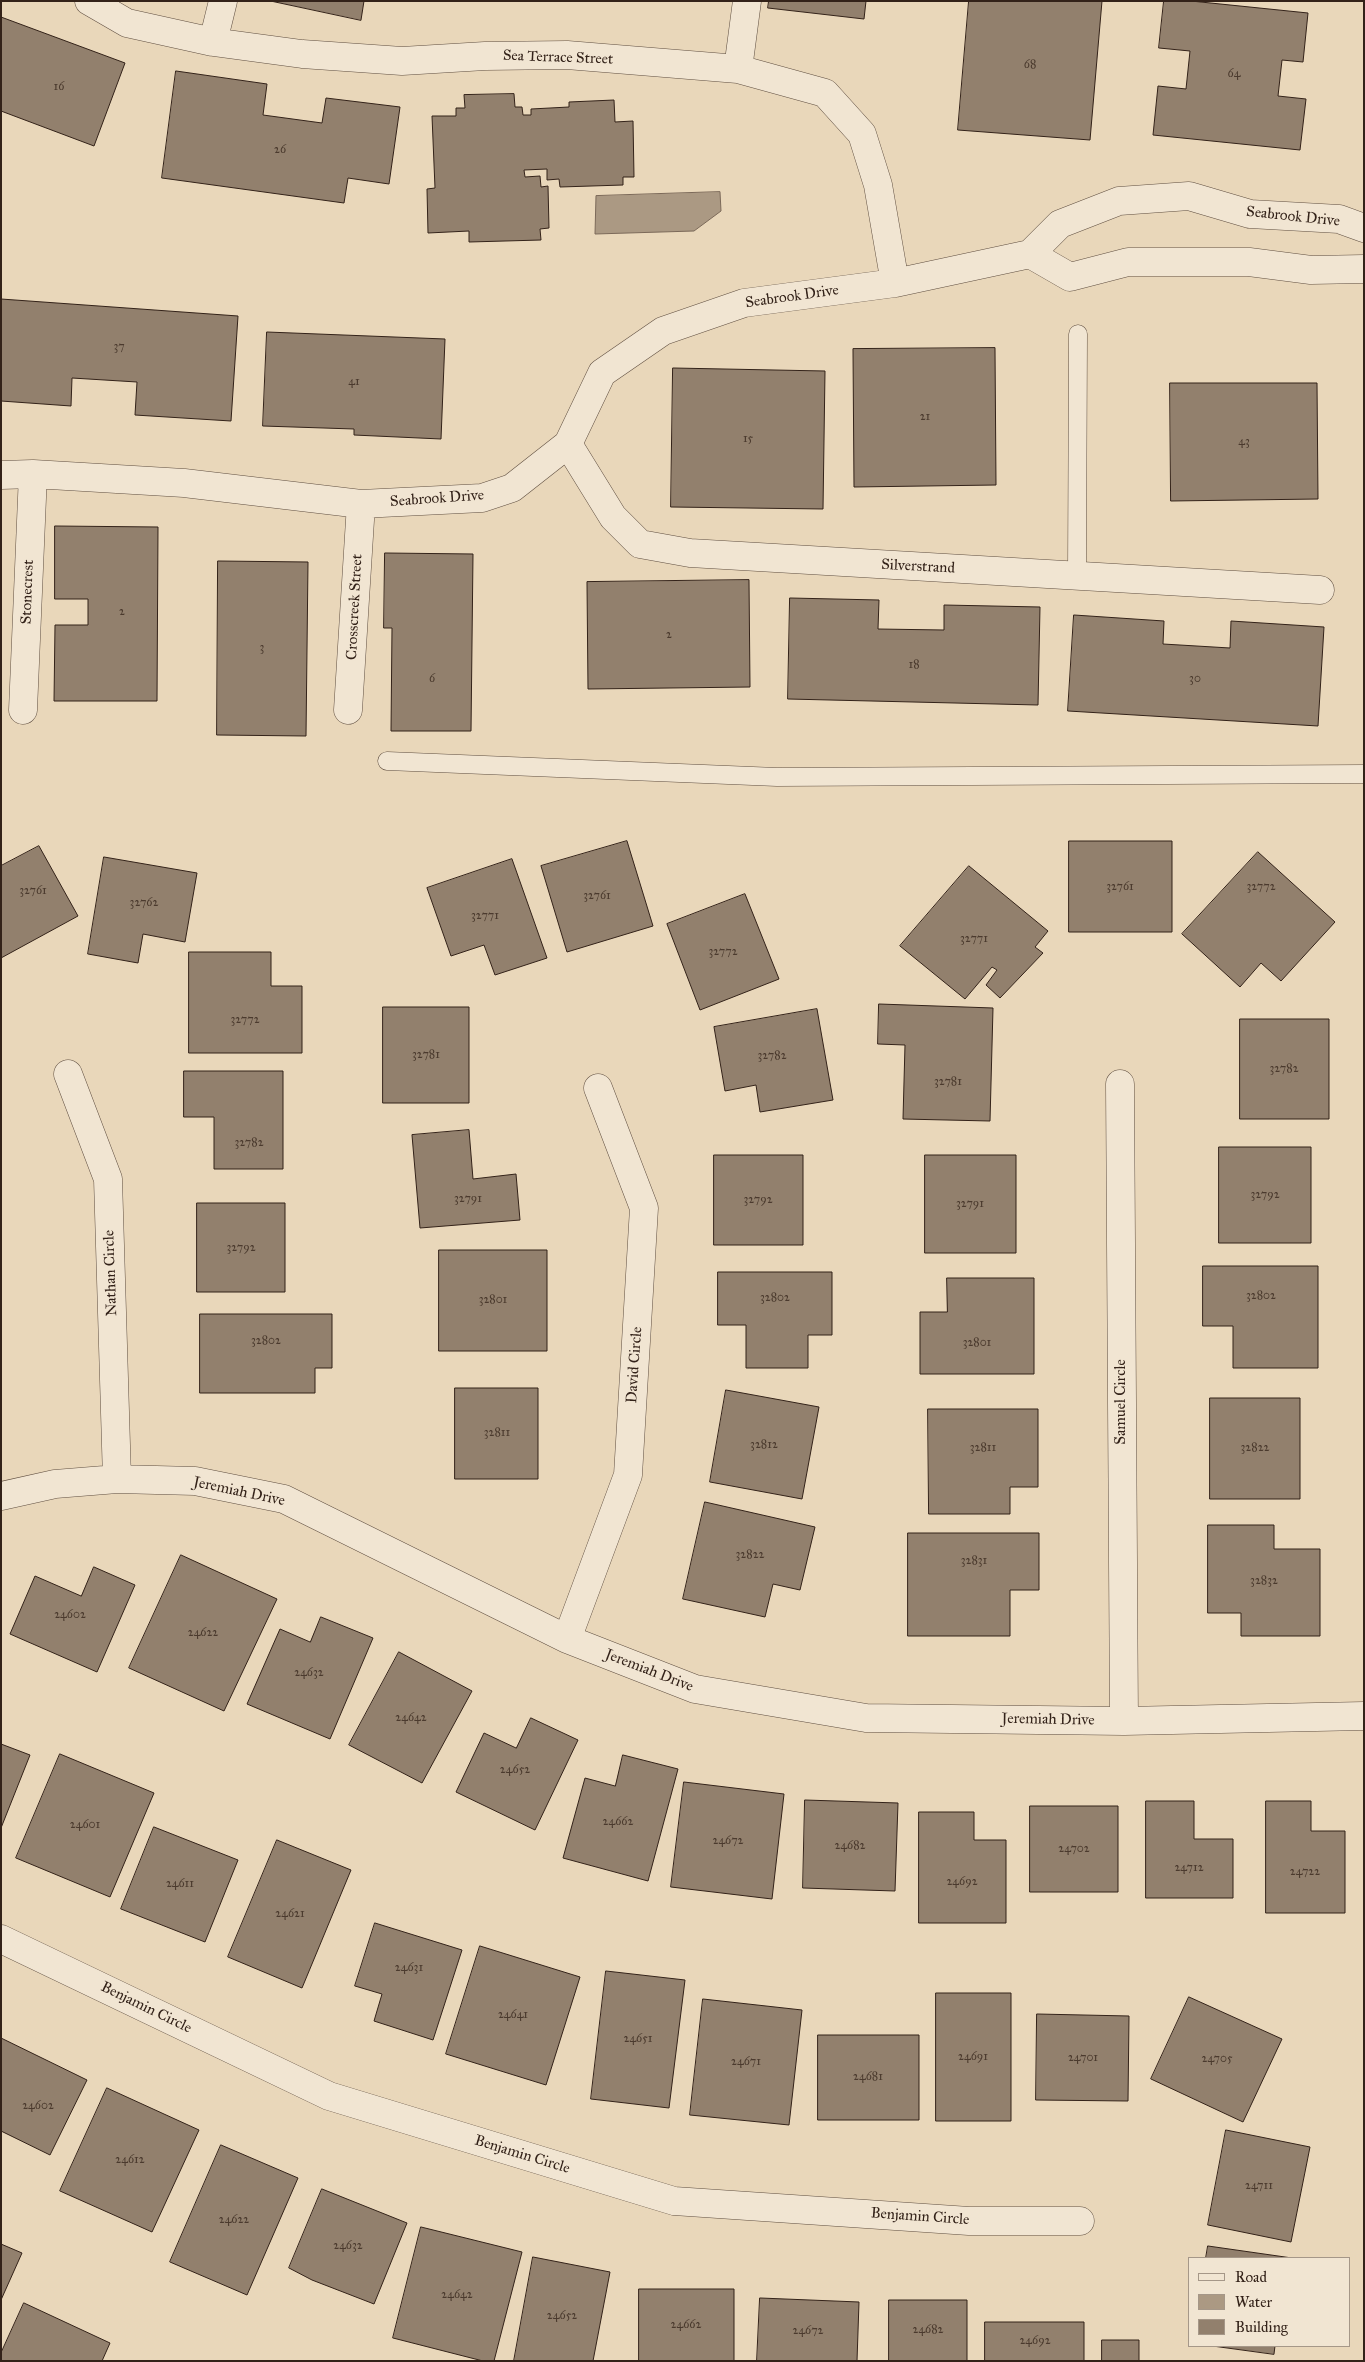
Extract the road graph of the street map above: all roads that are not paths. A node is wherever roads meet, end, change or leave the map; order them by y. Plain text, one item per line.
1 (89, 1) edge
2 (224, 1) edge
3 (747, 1) edge
4 (213, 42) junction
5 (738, 69) junction
6 (1364, 228) edge
7 (1030, 254) junction
8 (1364, 269) edge
9 (895, 283) junction
10 (1078, 334) dead end
11 (568, 444) junction
12 (33, 474) junction
13 (1, 475) edge
14 (361, 504) junction
15 (1077, 576) junction
16 (1320, 590) dead end
17 (23, 710) dead end
18 (348, 710) dead end
19 (387, 761) dead end
20 (1364, 774) edge
21 (68, 1074) dead end
22 (1120, 1084) dead end
23 (598, 1088) dead end
24 (117, 1479) junction
25 (1, 1496) edge
26 (567, 1639) junction
27 (1364, 1716) edge
28 (1124, 1721) junction
29 (1, 1939) edge
30 (1080, 2221) dead end

1 - 4 street, Sea Terrace Street
2 - 4 street
3 - 5 street
4 - 5 street, Sea Terrace Street
5 - 9 street, Sea Terrace Street
6 - 7 street, Seabrook Drive
7 - 8 street
7 - 9 street, Seabrook Drive
9 - 11 street, Seabrook Drive
10 - 15 lane
11 - 14 street, Seabrook Drive
11 - 15 street, Silverstrand
12 - 13 street, Seabrook Drive
12 - 14 street, Seabrook Drive
12 - 17 street, Stonecrest
14 - 18 street, Crosscreek Street
15 - 16 street, Silverstrand
19 - 20 lane
21 - 24 street, Nathan Circle
22 - 28 street, Samuel Circle
23 - 26 street, David Circle
24 - 25 street, Jeremiah Drive
24 - 26 street, Jeremiah Drive
26 - 28 street, Jeremiah Drive
27 - 28 street, Jeremiah Drive
29 - 30 street, Benjamin Circle

